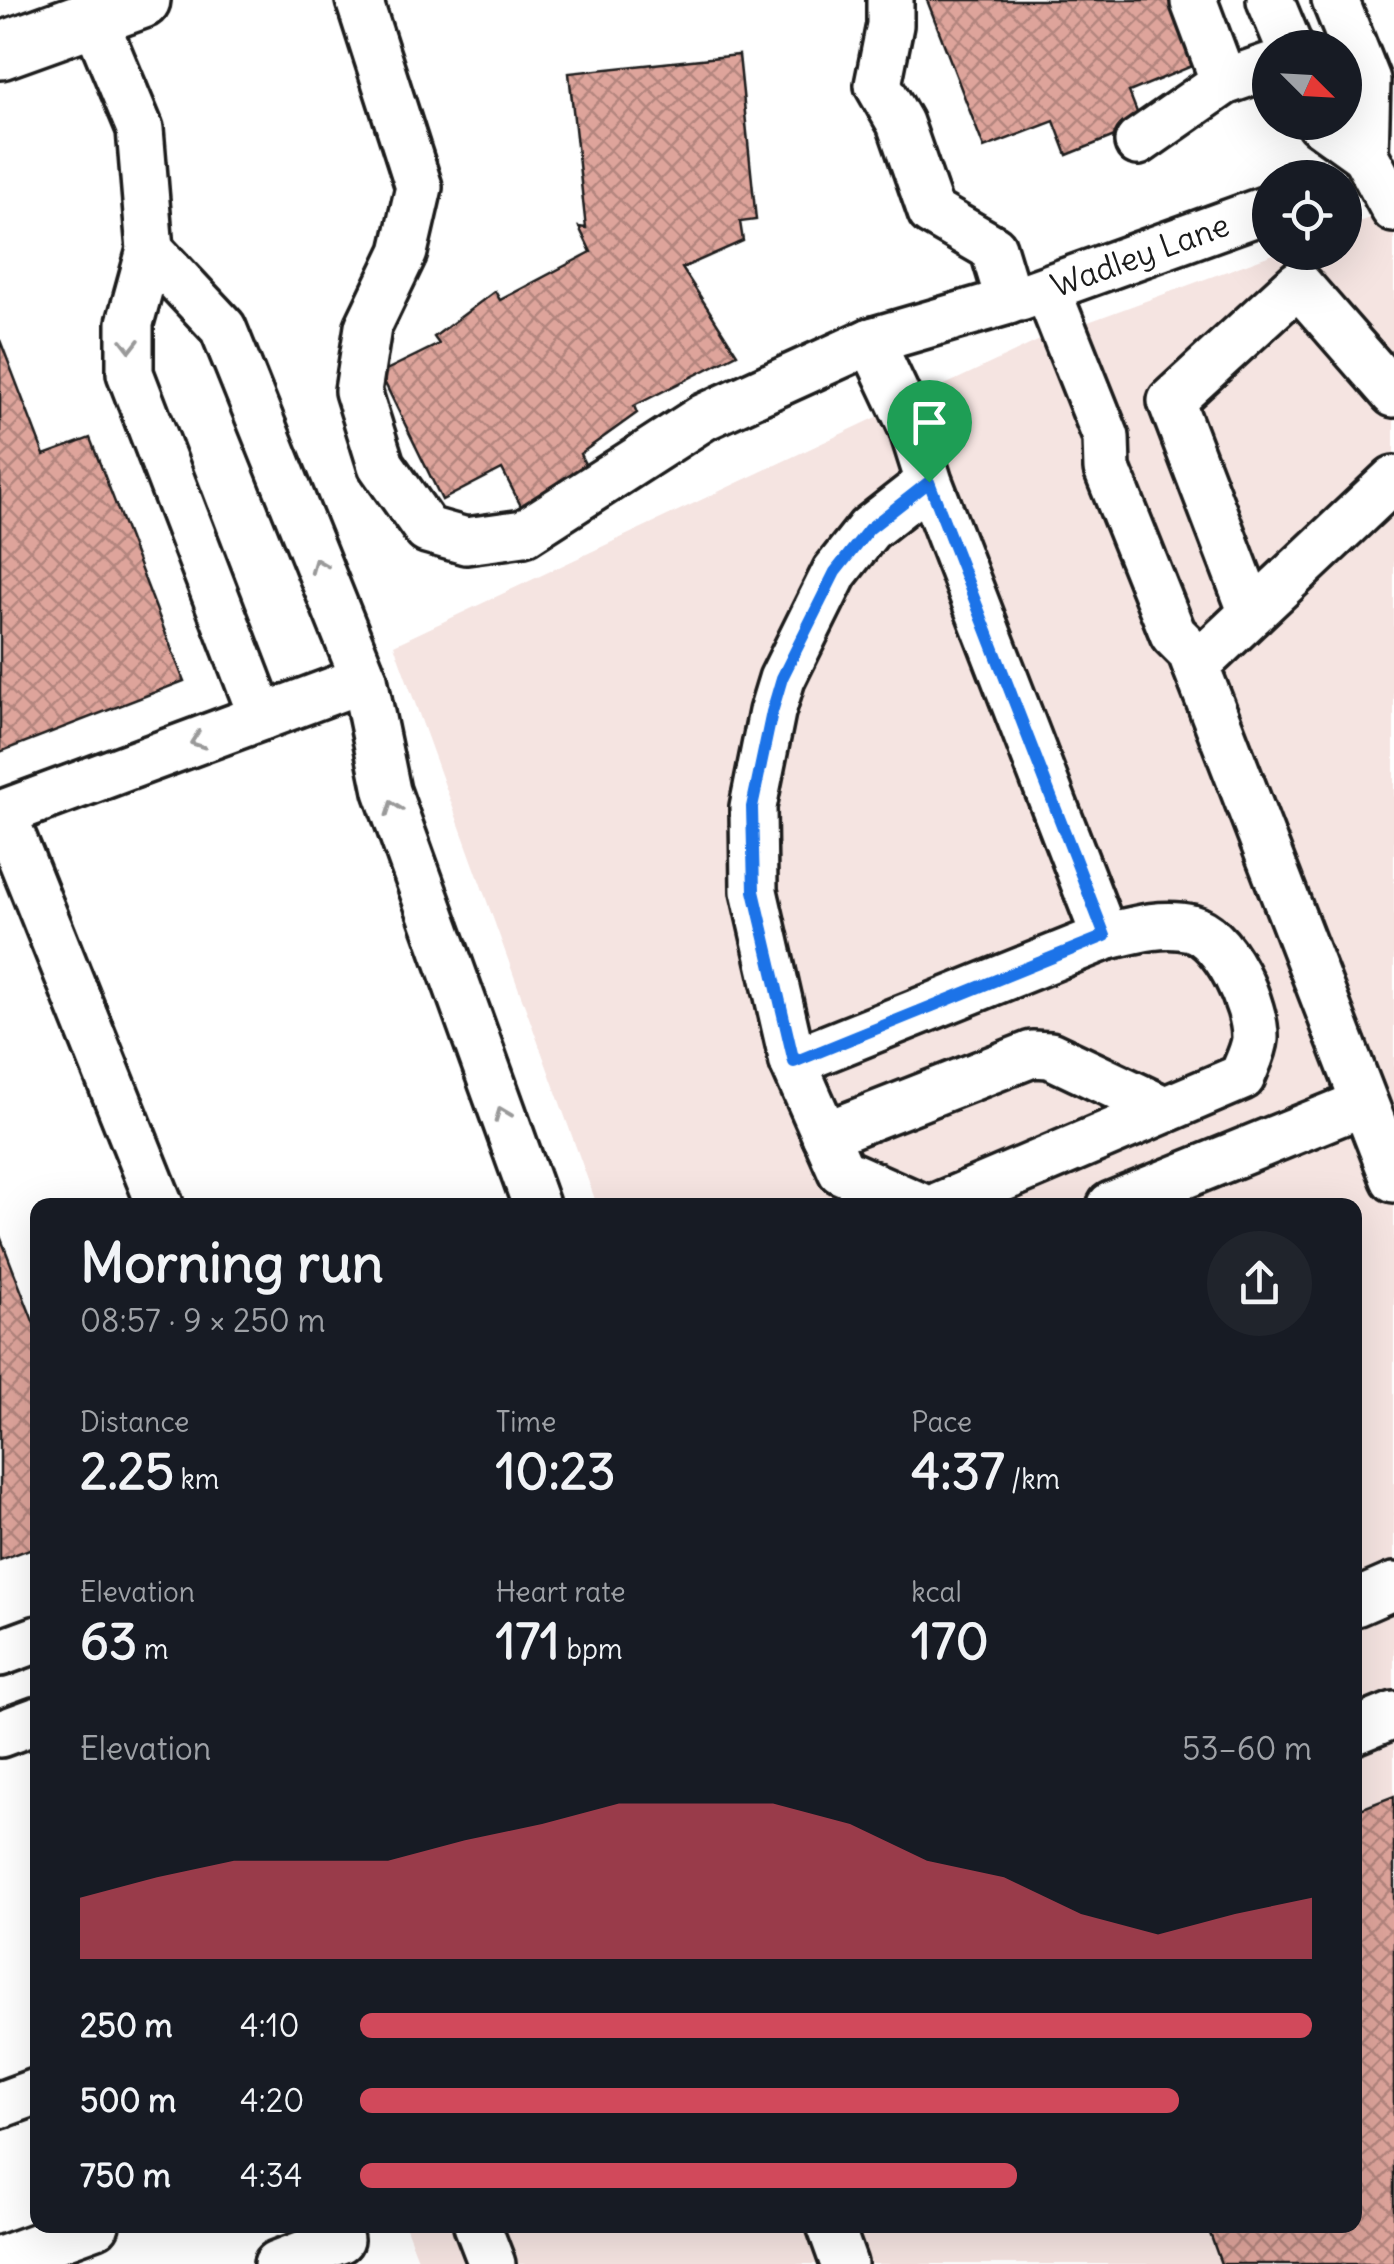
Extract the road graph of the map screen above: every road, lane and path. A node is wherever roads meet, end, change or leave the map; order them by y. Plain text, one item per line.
1 (360, 0) edge
2 (890, 0) edge
3 (1270, 0) edge
4 (1336, 0) edge
5 (1194, 2) edge
6 (108, 6) edge
7 (1282, 30) edge
8 (0, 51) edge
9 (1252, 72) edge
10 (1224, 82) junction
11 (1335, 140) edge
12 (1138, 142) dead end
13 (1369, 179) edge
14 (1252, 214) edge
15 (150, 250) junction
16 (1028, 295) junction
17 (872, 341) junction
18 (1394, 394) edge
19 (1394, 480) edge
20 (929, 482) junction
21 (1252, 613) junction
22 (1193, 658) junction
23 (364, 679) junction
24 (262, 717) junction
25 (1105, 936) junction
26 (794, 1062) junction
27 (1361, 1104) junction
28 (1164, 1108) junction
29 (826, 1135) junction
30 (1394, 1179) edge
31 (157, 1198) edge
32 (533, 1198) edge
33 (902, 1198) edge
34 (956, 1198) edge
35 (1129, 1198) edge
36 (1394, 1586) edge
37 (1362, 1599) edge
38 (30, 1642) edge
39 (0, 1653) edge
40 (1394, 1715) edge
41 (30, 1723) edge
42 (1362, 1728) edge
43 (0, 1734) edge
44 (30, 2094) edge
45 (0, 2104) edge
46 (74, 2233) edge
47 (480, 2233) edge
48 (833, 2233) edge
49 (342, 2243) edge
50 (0, 2260) edge
51 (277, 2264) edge
52 (492, 2264) edge
53 (844, 2264) edge

1 - 17 street, Wadley Lane
2 - 16 street
3 - 7 street
4 - 13 street
5 - 10 street
6 - 8 main road
6 - 15 street
9 - 10 street
10 - 12 street
11 - 13 street
14 - 16 street, Wadley Lane
23 -> 15 street
15 -> 24 street
16 - 17 street, Wadley Lane
16 - 22 street
17 - 20 street
18 - 21 street
19 - 21 street
20 - 25 street
20 - 26 street
21 - 22 street
22 - 27 street
23 - 24 street
32 -> 23 street
24 -> 31 street
25 - 26 street
25 - 28 street
26 - 29 street
27 - 30 street
27 - 35 street
28 - 29 street
28 - 34 street
29 - 33 street
36 - 37 street
38 - 39 street
40 - 42 street
41 - 43 street
44 - 45 street
46 - 50 street
47 - 52 street
48 - 53 street
49 - 51 street

